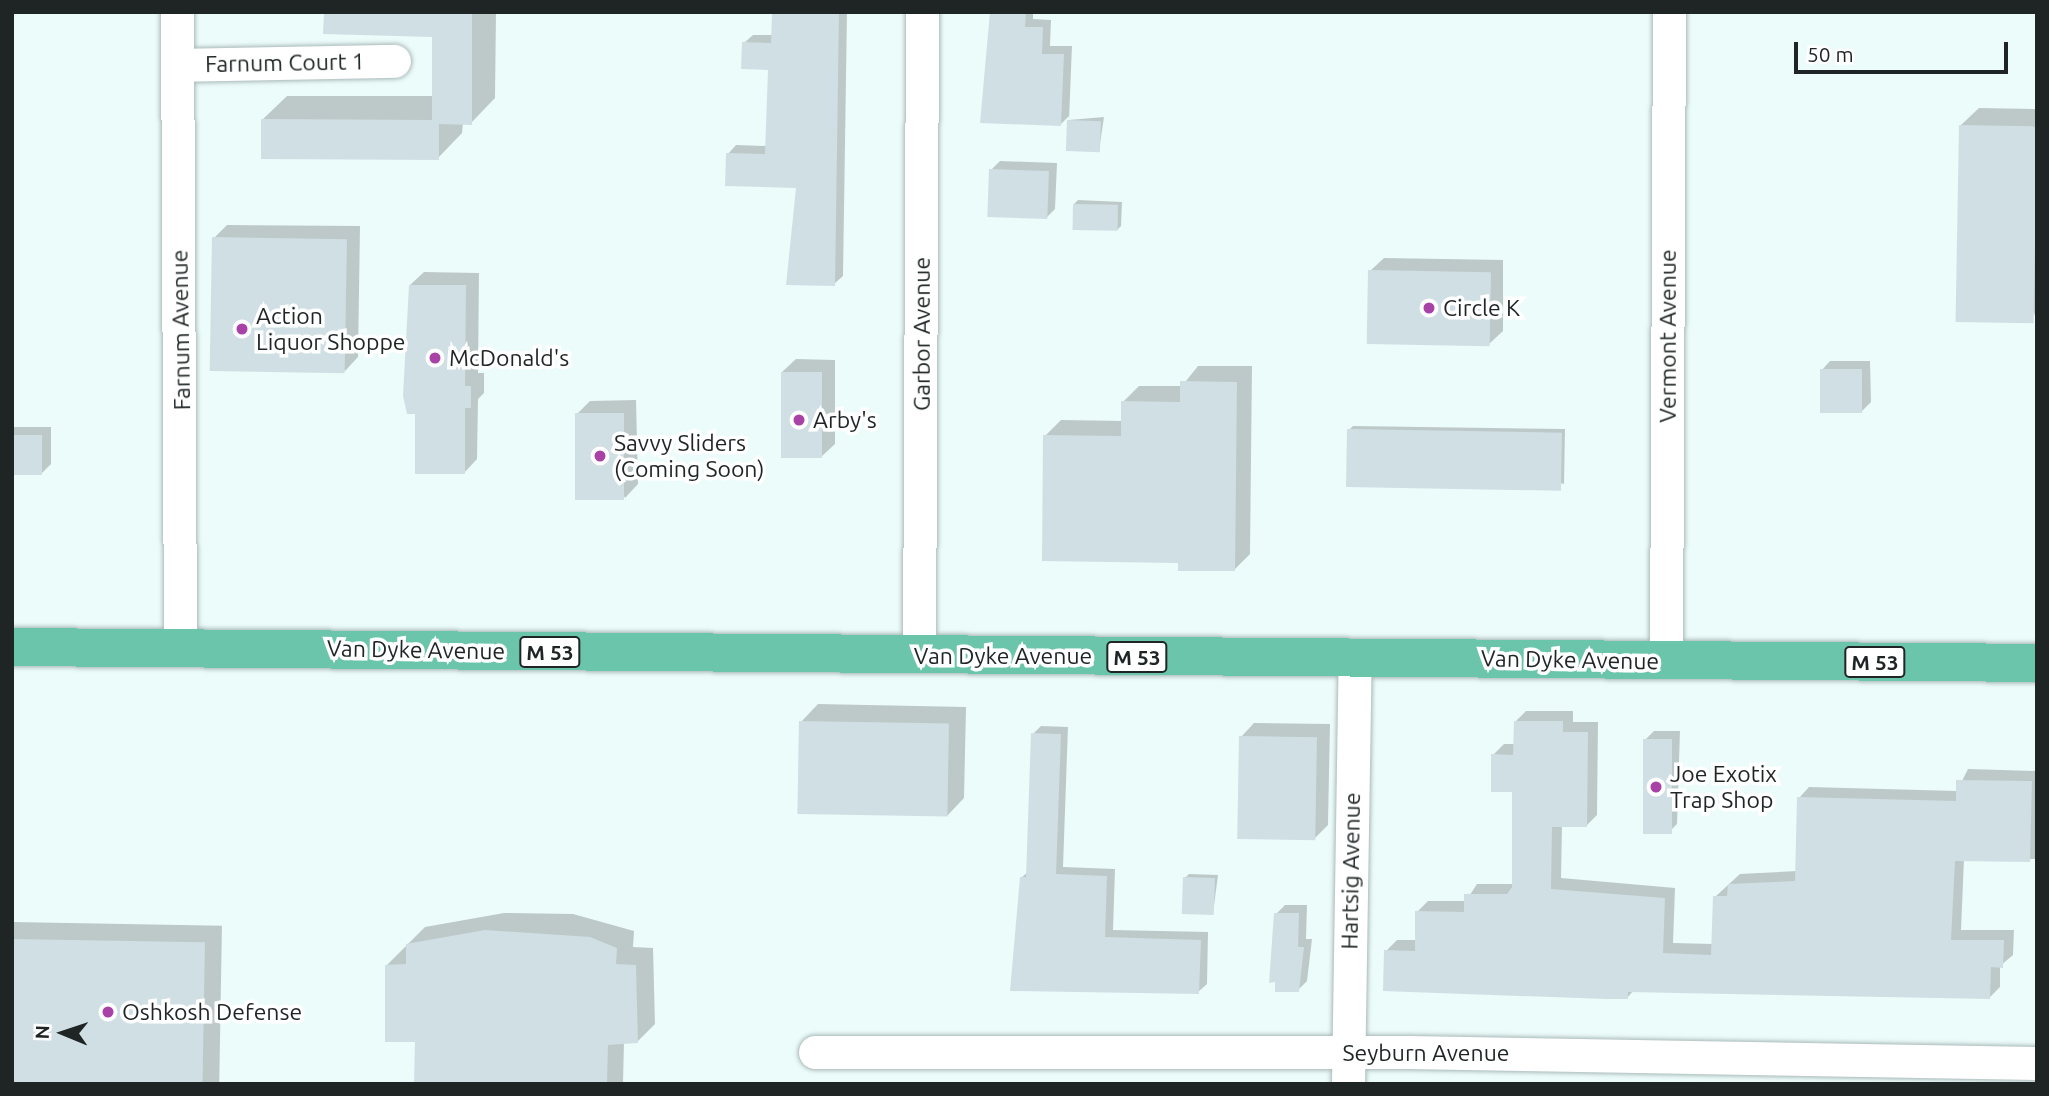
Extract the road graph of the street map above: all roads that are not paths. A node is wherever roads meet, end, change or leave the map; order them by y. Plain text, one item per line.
1 (177, 12) edge
2 (922, 12) edge
3 (1669, 12) edge
4 (394, 61) dead end
5 (177, 65) junction
6 (12, 647) edge
7 (180, 647) junction
8 (919, 656) junction
9 (1354, 657) junction
10 (1667, 661) junction
11 (2037, 663) edge
12 (815, 1052) dead end
13 (2037, 1063) edge
14 (1348, 1068) edge

1 - 5 street, Farnum Avenue
2 - 8 street, Garbor Avenue
3 - 10 street, Vermont Avenue
4 - 5 street, Farnum Court 1
5 - 7 street, Farnum Avenue
6 - 7 main road, Van Dyke Avenue / M 53
7 - 8 main road, Van Dyke Avenue / M 53
8 - 9 main road, Van Dyke Avenue / M 53
9 - 10 main road, Van Dyke Avenue / M 53
9 - 14 street, Hartsig Avenue
10 - 11 main road, Van Dyke Avenue / M 53
12 - 14 street, Seyburn Avenue
13 - 14 street, Seyburn Avenue

